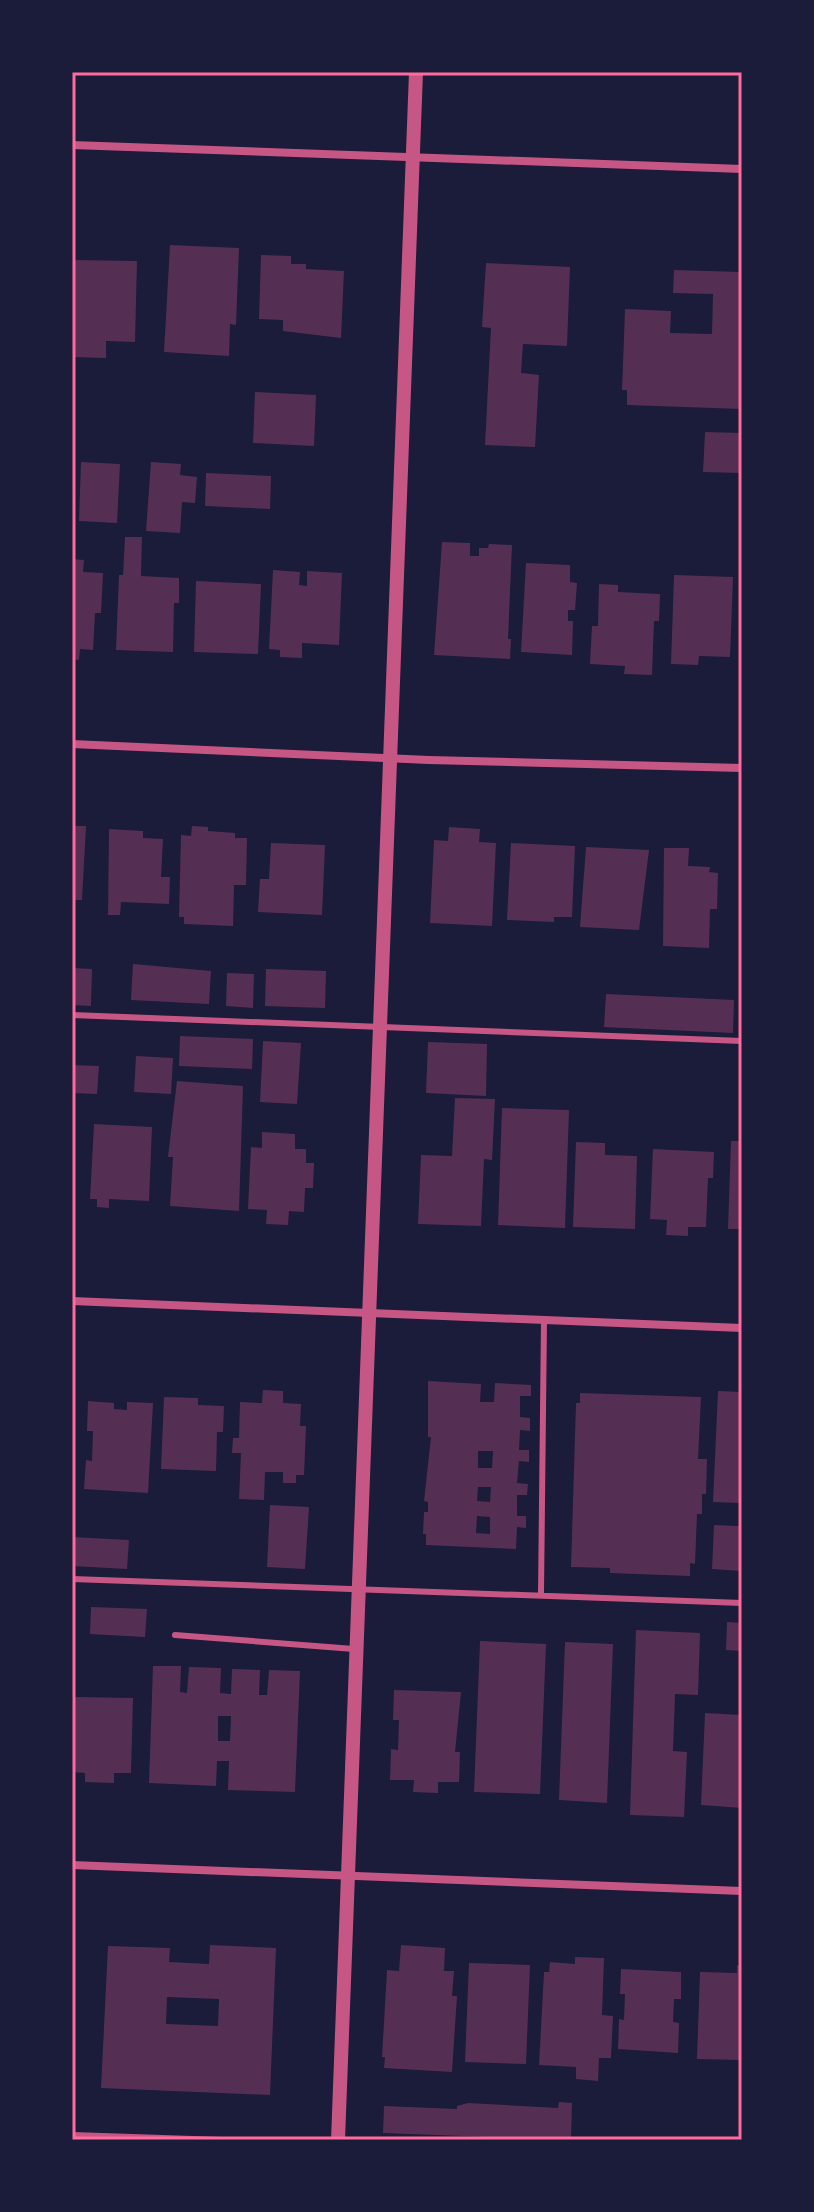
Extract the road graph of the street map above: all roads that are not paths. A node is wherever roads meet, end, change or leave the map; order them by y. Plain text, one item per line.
1 (416, 72) edge
2 (72, 145) edge
3 (413, 156) junction
4 (742, 169) edge
5 (72, 744) edge
6 (390, 758) junction
7 (742, 768) edge
8 (72, 1015) edge
9 (380, 1027) junction
10 (742, 1041) edge
11 (72, 1301) edge
12 (368, 1313) junction
13 (544, 1320) junction
14 (742, 1328) edge
15 (72, 1579) edge
16 (358, 1589) junction
17 (541, 1594) junction
18 (742, 1603) edge
19 (175, 1635) dead end
20 (356, 1649) junction
21 (72, 1865) edge
22 (348, 1876) junction
23 (742, 1891) edge
24 (72, 2135) edge
25 (223, 2140) edge
26 (338, 2140) edge

1 - 3 street
2 - 3 street
3 - 4 street
3 - 6 street
5 - 6 street
6 - 7 street
6 - 9 street
8 - 9 lane
9 - 10 lane
9 - 12 street
11 - 12 street
12 - 13 street
12 - 16 street
13 - 14 street
13 - 17 lane
15 - 16 lane
16 - 17 lane
16 - 20 street
17 - 18 lane
19 - 20 lane
20 - 22 street
21 - 22 street
22 - 23 street
22 - 26 street
24 - 25 lane

